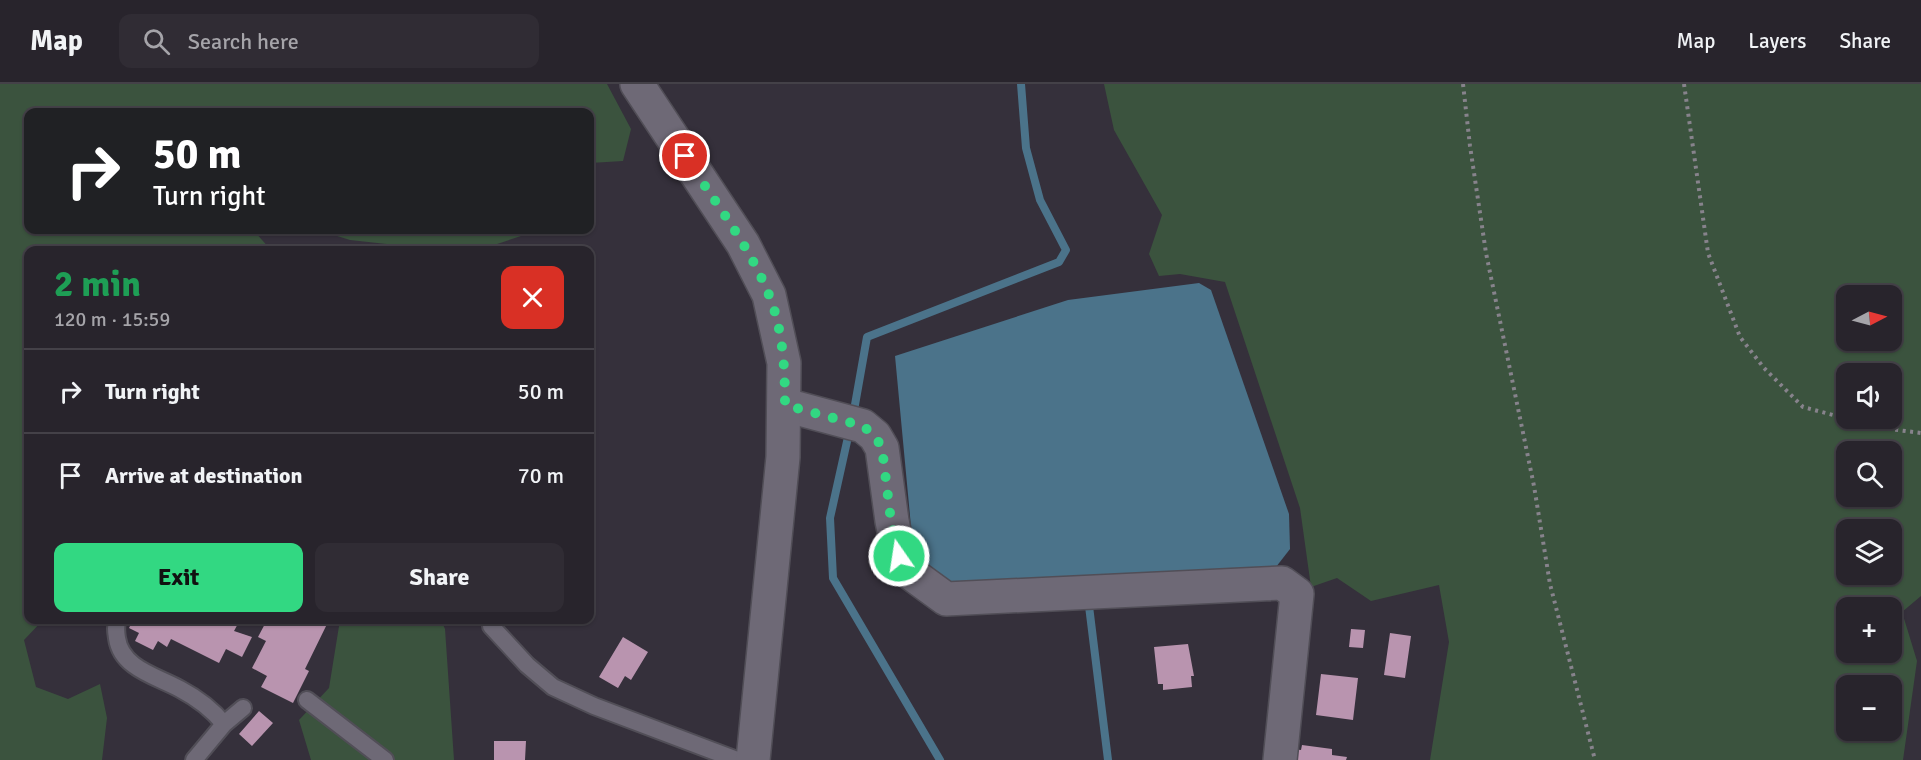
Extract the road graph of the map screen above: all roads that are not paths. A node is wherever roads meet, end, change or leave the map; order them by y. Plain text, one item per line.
1 (638, 84) edge
2 (785, 405) junction
3 (116, 624) edge
4 (491, 626) dead end
5 (307, 700) dead end
6 (243, 708) dead end
7 (224, 724) junction
8 (194, 760) edge
9 (385, 760) edge
10 (736, 760) edge
11 (753, 760) edge
12 (1280, 760) edge

1 - 2 street
2 - 11 street
2 - 12 street
3 - 7 lane
4 - 10 lane
5 - 9 lane
6 - 7 lane
7 - 8 lane

